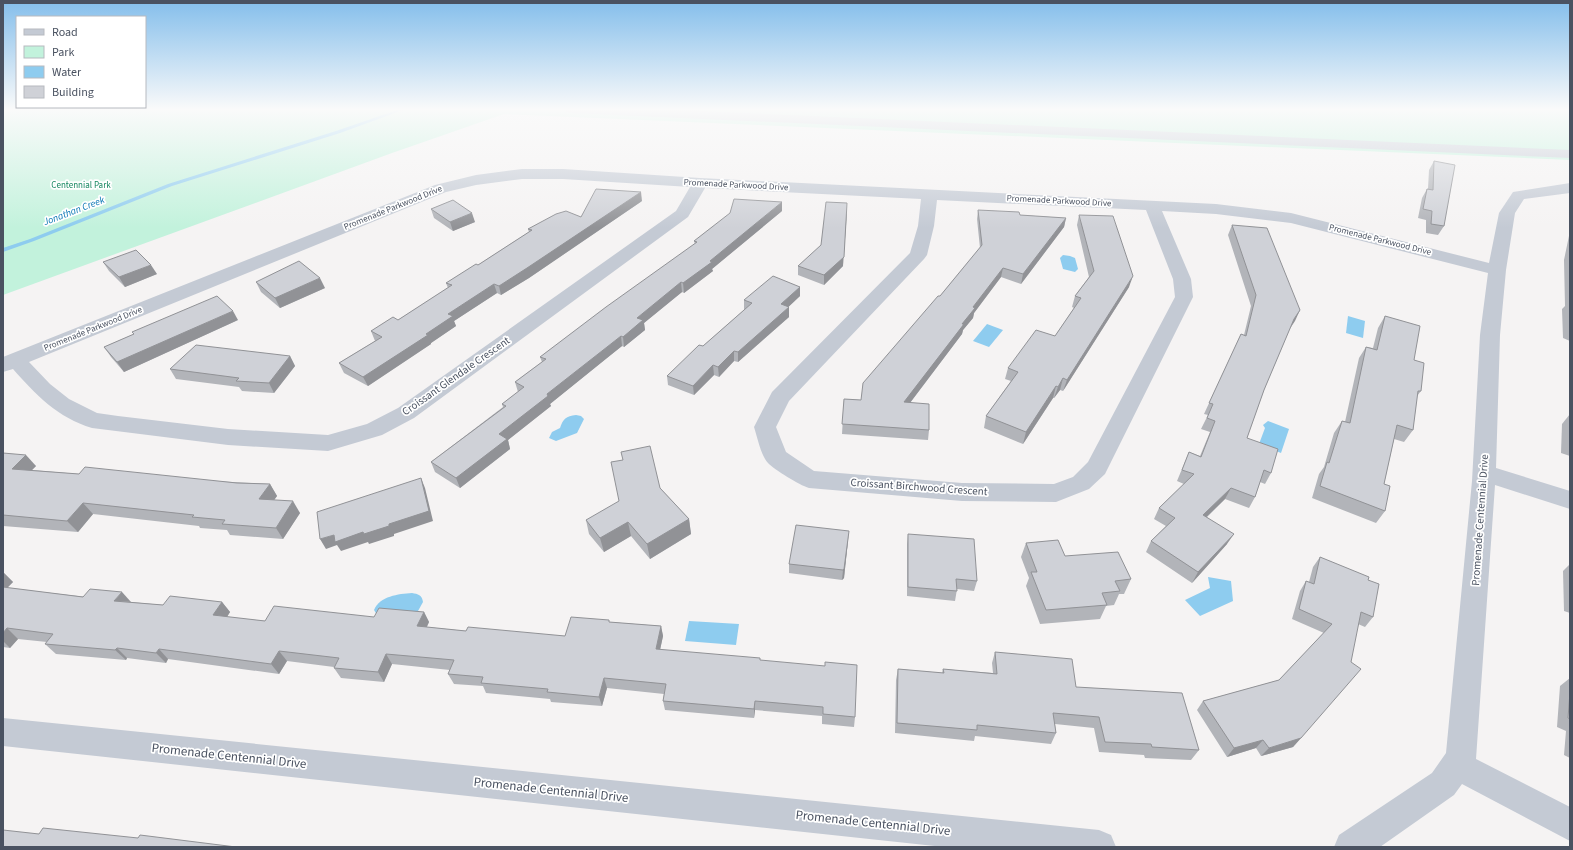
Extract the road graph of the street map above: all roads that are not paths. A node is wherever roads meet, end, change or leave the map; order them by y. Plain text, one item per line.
1 (1452, 149) edge
2 (1570, 154) edge
3 (700, 183) junction
4 (1570, 188) edge
5 (930, 195) junction
6 (1152, 206) junction
7 (1497, 270) junction
8 (10, 362) edge
9 (1484, 473) junction
10 (1570, 500) edge
11 (3, 732) edge
12 (1456, 765) junction
13 (1570, 825) edge
14 (1099, 847) edge
15 (1351, 847) edge

1 - 2 street
3 - 5 street, Promenade Parkwood Drive
3 - 8 street, Promenade Parkwood Drive
3 - 8 street, Croissant Glendale Crescent
4 - 7 street, Promenade Centennial Drive
5 - 6 street, Promenade Parkwood Drive
5 - 6 street, Croissant Birchwood Crescent
6 - 7 street, Promenade Parkwood Drive
7 - 9 street, Promenade Centennial Drive
9 - 10 street
9 - 12 street, Promenade Centennial Drive
11 - 14 street, Promenade Centennial Drive
12 - 13 street
12 - 15 street, Promenade Centennial Drive

